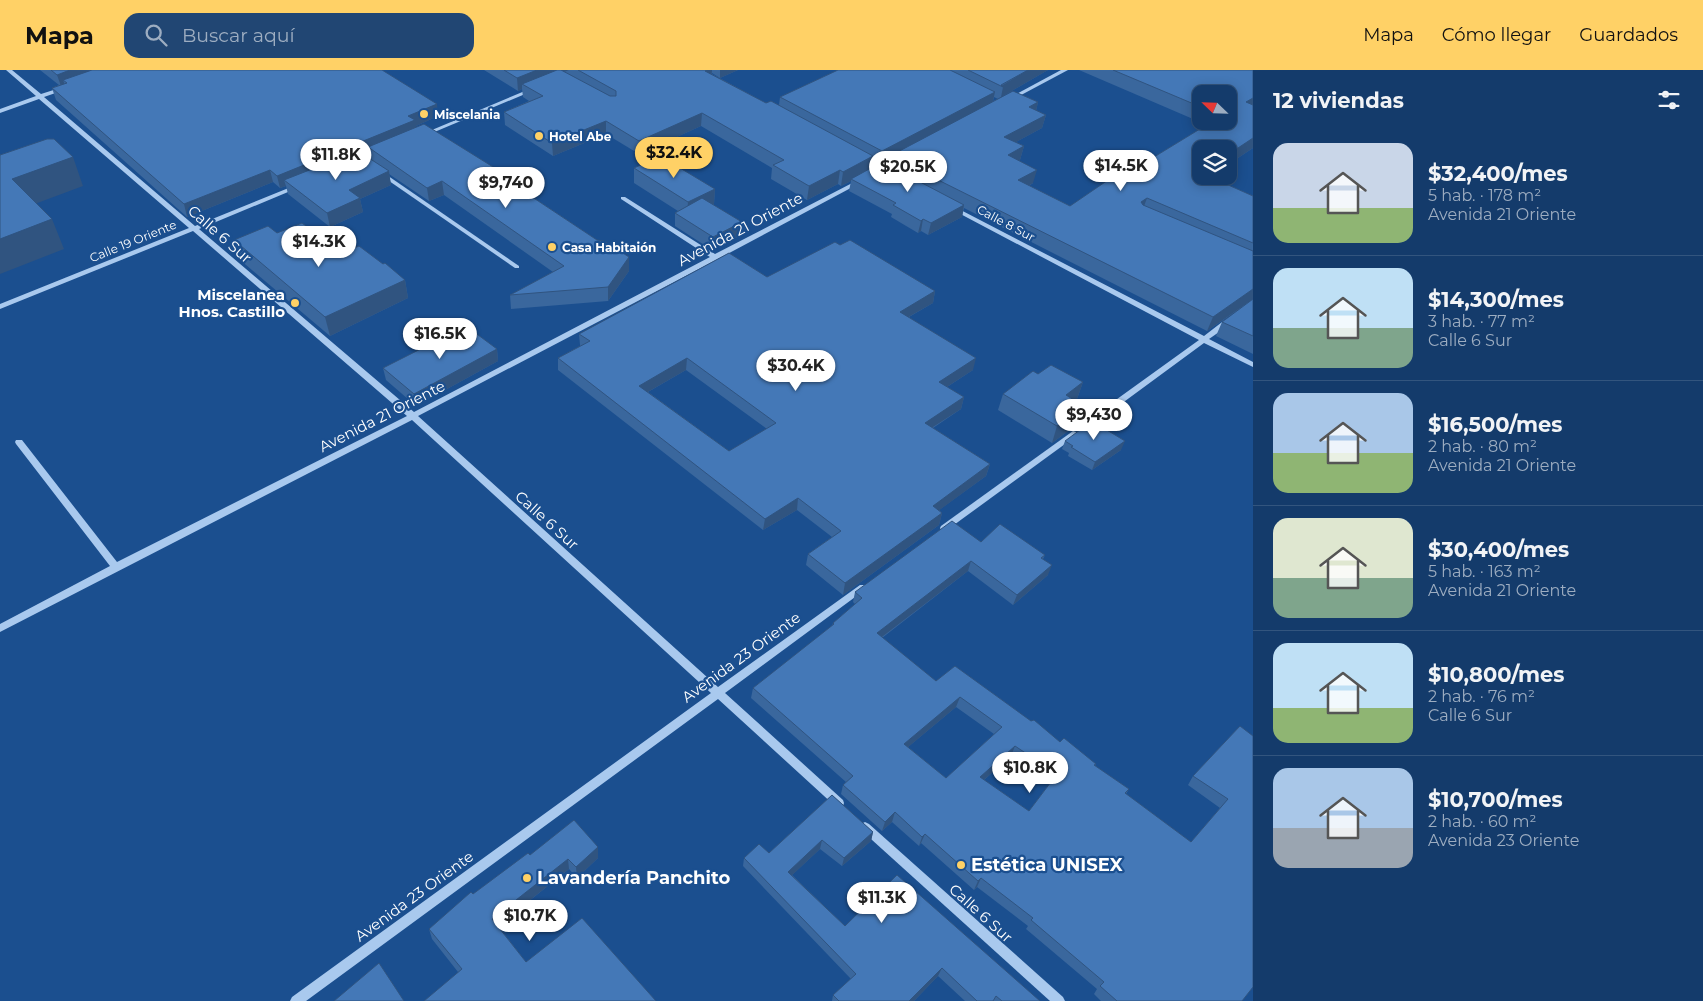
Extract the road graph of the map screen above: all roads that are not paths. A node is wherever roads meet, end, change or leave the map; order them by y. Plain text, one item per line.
1 (9, 70) edge
2 (1065, 70) edge
3 (75, 85) edge
4 (543, 85) edge
5 (39, 97) junction
6 (1001, 104) edge
7 (0, 111) edge
8 (417, 138) edge
9 (371, 166) edge
10 (863, 179) edge
11 (309, 182) edge
12 (623, 198) dead end
13 (942, 202) edge
14 (193, 229) junction
15 (716, 258) junction
16 (517, 267) dead end
17 (0, 307) edge
18 (1239, 313) edge
19 (1205, 339) junction
20 (1253, 364) edge
21 (413, 416) junction
22 (19, 442) dead end
23 (932, 536) edge
24 (116, 567) junction
25 (868, 583) edge
26 (0, 628) edge
27 (716, 693) junction
28 (847, 811) edge
29 (855, 817) edge
30 (296, 1001) edge
31 (1059, 1001) edge

1 - 5 street, Calle 6 Sur
2 - 6 street
3 - 5 street
4 - 8 street
5 - 7 street
5 - 14 street, Calle 6 Sur
9 - 16 street
10 - 15 street, Avenida 21 Oriente
11 - 14 street, Calle 19 Oriente
12 - 15 street
13 - 19 street, Calle 8 Sur
14 - 17 street, Calle 19 Oriente
14 - 21 street, Calle 6 Sur
15 - 21 street, Avenida 21 Oriente
18 - 19 street
19 - 20 street, Calle 8 Sur
19 - 23 street
21 - 24 street, Avenida 21 Oriente
21 - 27 street, Calle 6 Sur
22 - 24 street
24 - 26 street, Avenida 21 Oriente
25 - 27 street, Avenida 23 Oriente
27 - 28 street, Calle 6 Sur
27 - 30 street, Avenida 23 Oriente
29 - 31 street, Calle 6 Sur

